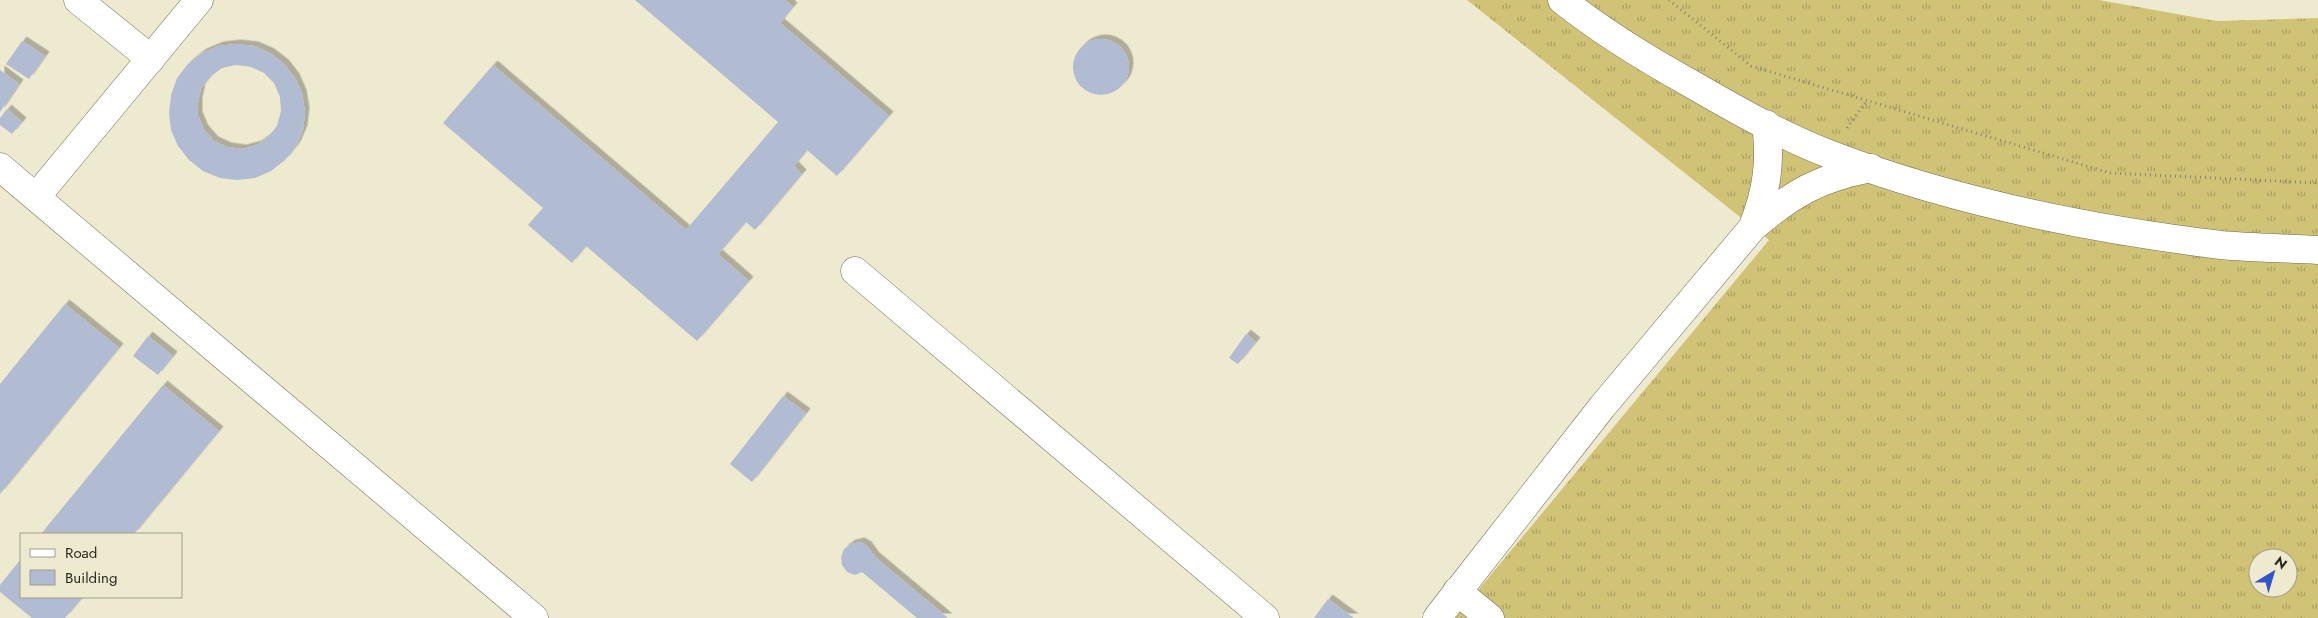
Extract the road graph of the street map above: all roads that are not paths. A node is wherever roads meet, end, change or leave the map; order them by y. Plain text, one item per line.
1 (78, 0) edge
2 (199, 0) edge
3 (1562, 0) edge
4 (151, 59) junction
5 (1766, 124) junction
6 (0, 167) edge
7 (1871, 168) junction
8 (36, 197) junction
9 (1753, 227) junction
10 (2318, 250) edge
11 (856, 270) dead end
12 (1457, 591) junction
13 (534, 618) edge
14 (1265, 618) edge
15 (1436, 618) edge
16 (1490, 618) edge

1 - 4 lane
2 - 4 lane
3 - 5 lane
4 - 8 lane
5 - 7 lane
5 - 9 lane
6 - 8 lane
7 - 9 lane
7 - 10 lane
8 - 13 lane
9 - 12 lane
11 - 14 lane
12 - 15 lane
12 - 16 lane

